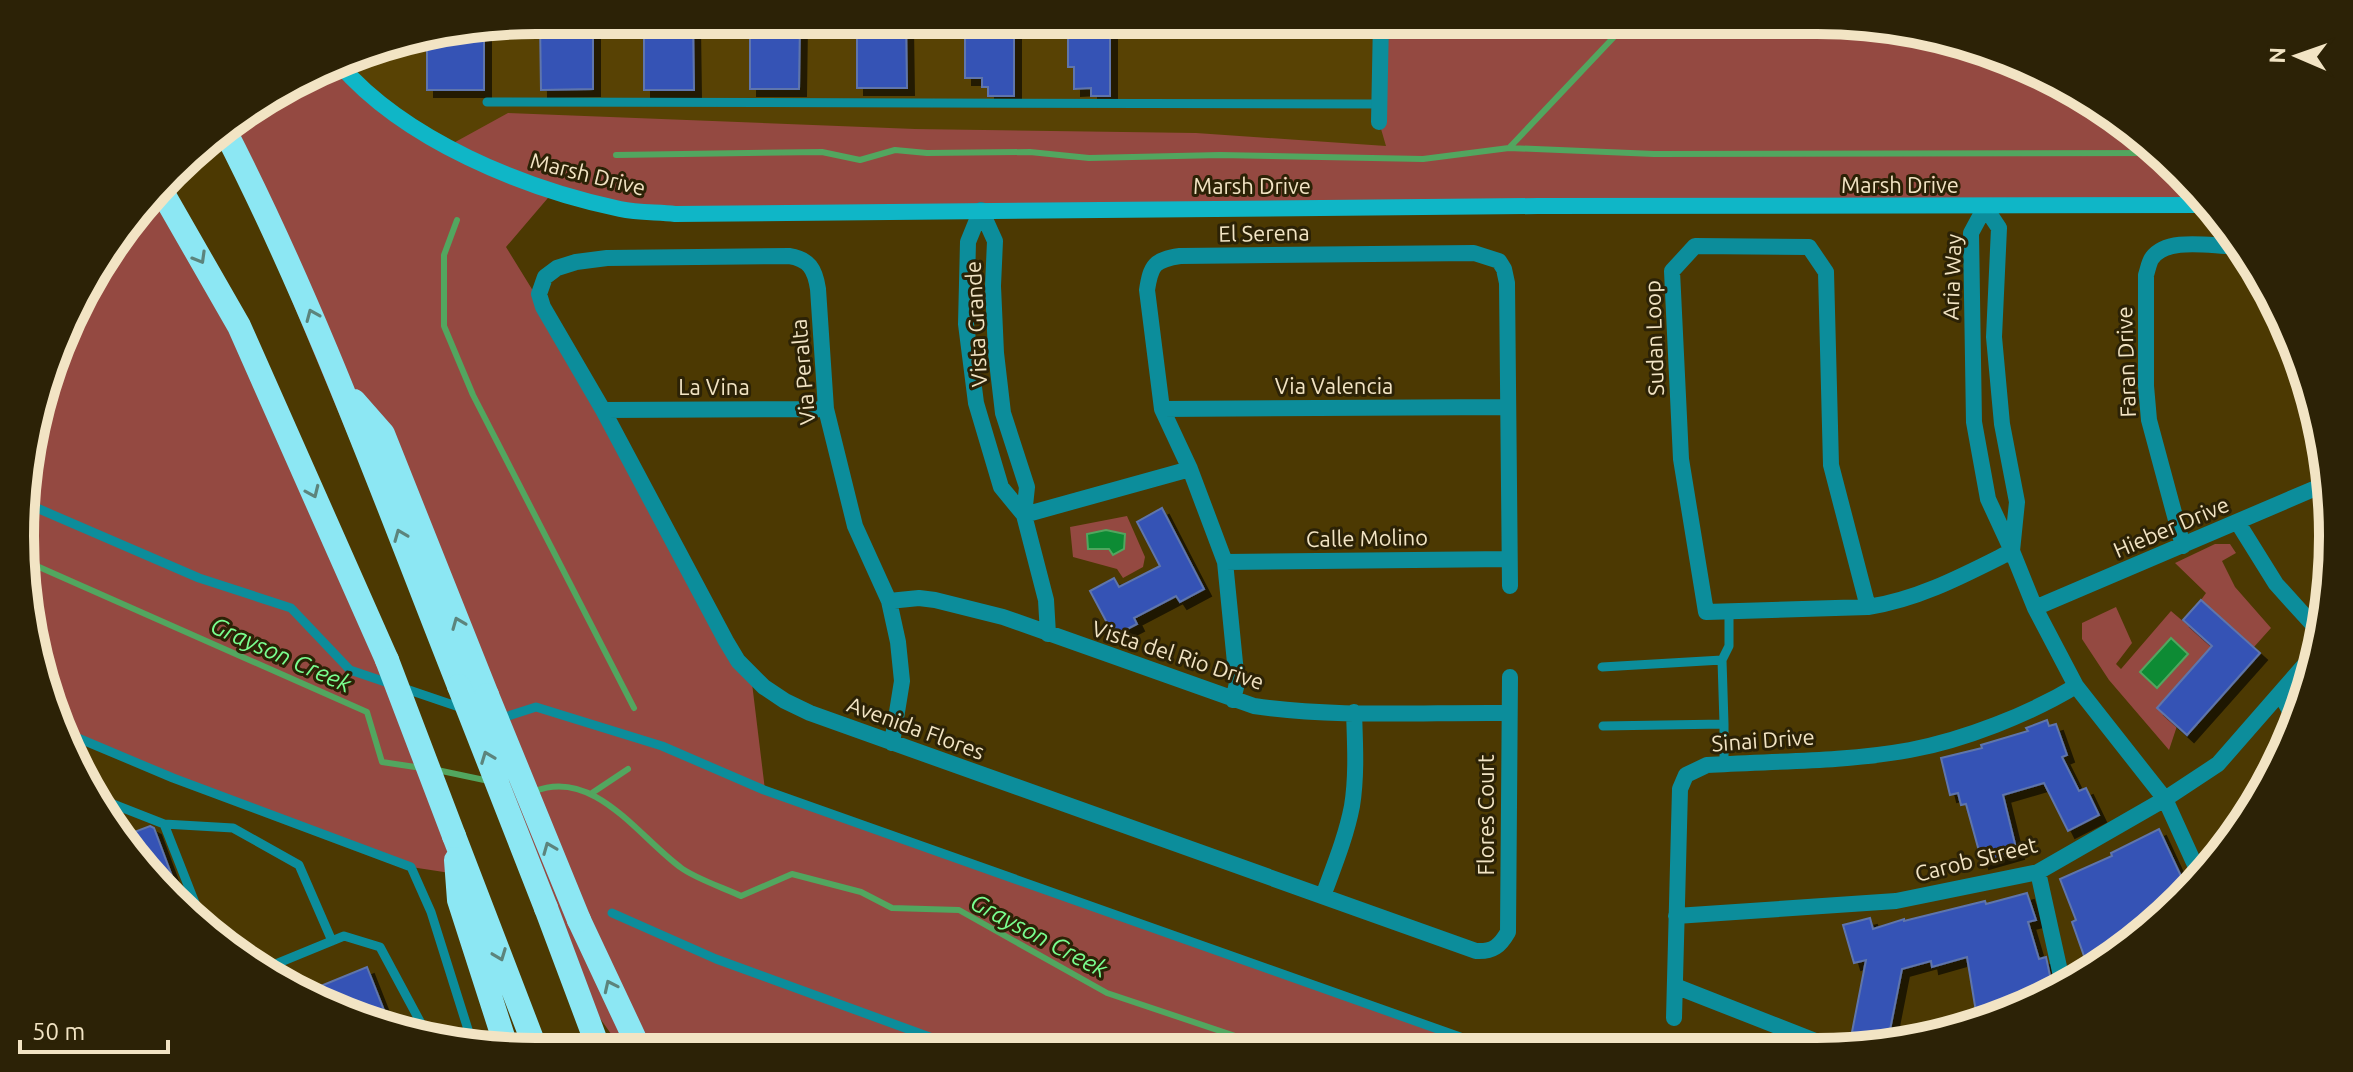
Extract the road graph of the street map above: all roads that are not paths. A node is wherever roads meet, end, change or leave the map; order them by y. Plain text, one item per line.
1 (1381, 34) edge
2 (347, 71) edge
3 (487, 102) dead end
4 (1379, 104) junction
5 (1379, 122) dead end
6 (229, 139) edge
7 (166, 198) edge
8 (2194, 205) edge
9 (1985, 207) junction
10 (981, 210) junction
11 (2226, 246) edge
12 (542, 284) joint
13 (341, 388) junction
14 (1507, 407) junction
15 (826, 409) junction
16 (1162, 409) junction
17 (603, 410) junction
18 (1190, 469) junction
19 (2317, 488) edge
20 (35, 507) edge
21 (1024, 515) junction
22 (2238, 523) junction
23 (2183, 546) junction
24 (2012, 551) junction
25 (1509, 559) junction
26 (1225, 562) junction
27 (1510, 586) dead end
28 (889, 601) junction
29 (1868, 607) junction
30 (2035, 608) junction
31 (1729, 611) junction
32 (2311, 623) edge
33 (1048, 634) junction
34 (1722, 660) junction
35 (1602, 667) dead end
36 (2301, 670) edge
37 (1510, 677) dead end
38 (2076, 686) junction
39 (2281, 695) junction
40 (1233, 700) junction
41 (2288, 708) edge
42 (1354, 712) junction
43 (1508, 713) junction
44 (1724, 724) junction
45 (1603, 726) dead end
46 (76, 737) edge
47 (892, 743) junction
48 (1724, 764) junction
49 (2165, 799) junction
50 (112, 803) edge
51 (164, 824) junction
52 (2195, 866) edge
53 (2038, 872) junction
54 (465, 880) junction
55 (1323, 896) junction
56 (196, 904) edge
57 (612, 913) dead end
58 (1676, 916) junction
59 (332, 941) junction
60 (1495, 948) joint
61 (275, 964) edge
62 (2061, 975) edge
63 (1675, 986) junction
64 (1674, 1018) dead end
65 (419, 1024) edge
66 (469, 1034) edge
67 (503, 1037) edge
68 (531, 1038) edge
69 (595, 1038) edge
70 (634, 1038) edge
71 (932, 1038) edge
72 (1463, 1038) edge
73 (1808, 1038) edge

1 - 4 street
2 - 10 street, Marsh Drive
3 - 4 lane
4 - 5 street
13 -> 6 highway
7 -> 54 highway, bridge
8 - 9 street, Marsh Drive
9 - 10 street, Marsh Drive
9 - 24 street, Aria Way
9 - 24 street, Aria Way
10 - 21 street, Vista Grande
10 - 21 street, Vista Grande
11 - 23 street, Faran Drive
12 - 15 street, Via Peralta
12 - 17 street, Avenida Flores
69 -> 13 highway, bridge
70 -> 13 highway, bridge
14 - 16 street, Via Valencia
14 - 16 street, El Serena
14 - 25 street, El Serena
15 - 17 street, La Vina
15 - 28 street, Via Peralta
16 - 18 street, El Serena
17 - 47 street, Avenida Flores
18 - 21 street
18 - 26 street, El Serena
19 - 22 street, Hieber Drive
20 - 72 lane
21 - 33 street, Vista Grande
22 - 23 street, Hieber Drive
22 - 32 street
23 - 30 street, Hieber Drive
24 - 29 street
24 - 30 street, Aria Way
25 - 26 street, Calle Molino
25 - 27 street, El Serena
26 - 40 street, El Serena
28 - 33 street, Vista del Rio Drive
28 - 47 street, Via Peralta
29 - 31 street
29 - 31 street, Sudan Loop
30 - 38 street, Aria Way
31 - 34 lane
33 - 40 street, Vista del Rio Drive
34 - 35 lane
34 - 44 lane
36 - 39 street, Carob Street
37 - 43 street, Flores Court
38 - 48 street, Sinai Drive
38 - 49 street, Aria Way
39 - 41 street
39 - 49 street, Carob Street
40 - 42 street, Vista del Rio Drive
42 - 43 street, Vista del Rio Drive
42 - 55 street
43 - 60 street, Flores Court
44 - 45 lane
44 - 48 lane
46 - 66 lane
47 - 55 street, Avenida Flores
48 - 58 street, Sinai Drive
49 - 52 street, Aria Way
49 - 53 street, Carob Street
50 - 51 lane
51 - 56 lane
51 - 59 lane
53 - 58 street, Carob Street
53 - 62 street
54 - 67 highway
54 -> 68 highway
55 - 60 street, Avenida Flores
57 - 71 lane
58 - 63 street, Sinai Drive
59 - 61 lane
59 - 65 lane
63 - 64 street, Sinai Drive
63 - 73 street

